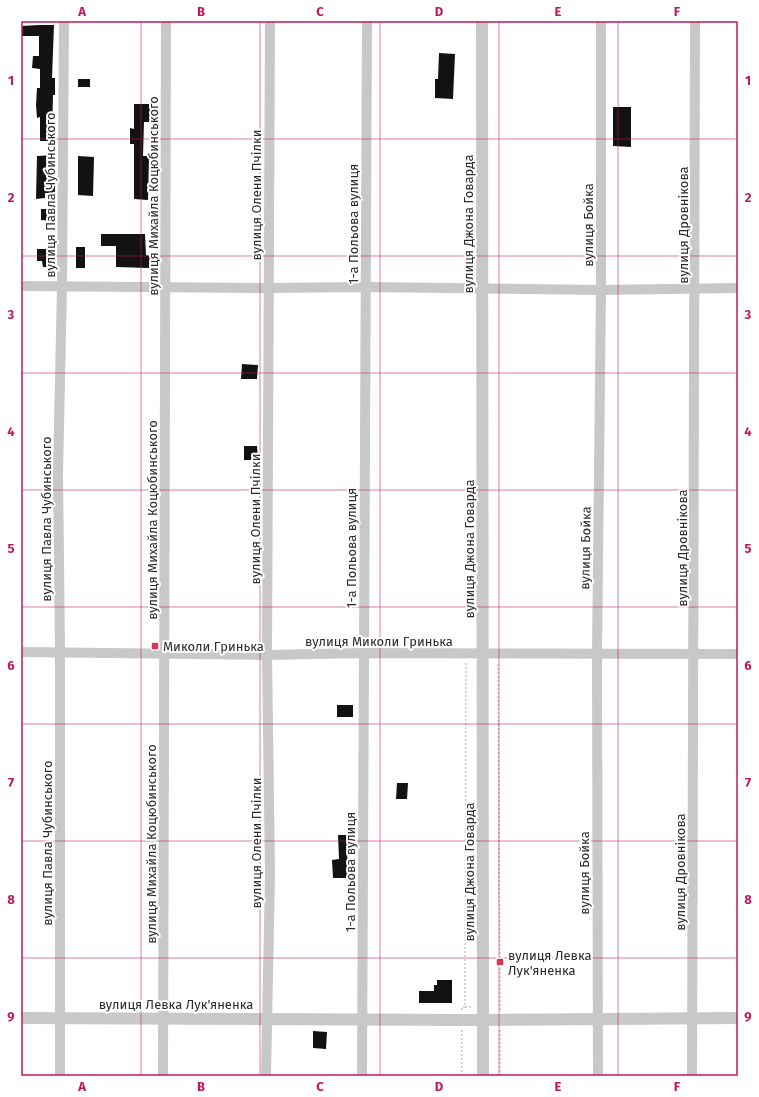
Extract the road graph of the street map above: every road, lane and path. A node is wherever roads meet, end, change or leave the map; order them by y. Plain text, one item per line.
1 (64, 21) edge
2 (166, 21) edge
3 (270, 21) edge
4 (367, 21) edge
5 (482, 21) edge
6 (601, 21) edge
7 (695, 21) edge
8 (21, 286) edge
9 (62, 286) junction
10 (166, 286) junction
11 (365, 287) junction
12 (268, 288) junction
13 (481, 288) junction
14 (696, 288) junction
15 (738, 288) edge
16 (601, 290) junction
17 (21, 652) edge
18 (60, 652) junction
19 (363, 653) junction
20 (164, 654) junction
21 (466, 654) junction
22 (498, 654) junction
23 (597, 654) junction
24 (694, 654) junction
25 (738, 654) edge
26 (267, 655) junction
27 (484, 655) junction
28 (21, 1018) edge
29 (60, 1018) junction
30 (164, 1018) junction
31 (266, 1018) junction
32 (692, 1018) junction
33 (738, 1018) edge
34 (363, 1019) junction
35 (598, 1019) junction
36 (462, 1020) junction
37 (483, 1020) junction
38 (500, 1020) junction
39 (60, 1076) edge
40 (163, 1076) edge
41 (266, 1076) edge
42 (362, 1076) edge
43 (462, 1076) edge
44 (483, 1076) edge
45 (500, 1076) edge
46 (598, 1076) edge
47 (692, 1076) edge

1 - 9 street, вулиця Павла Чубинського
2 - 10 street, вулиця Михайла Коцюбинського
3 - 12 street, вулиця Олени Пчілки
4 - 11 street, 1-а Польова вулиця
5 - 13 street, вулиця Джона Говарда
6 - 16 street, вулиця Бойка
7 - 14 street, вулиця Дровнікова
8 - 9 street
9 - 10 street
9 - 18 street, вулиця Павла Чубинського
10 - 12 street
10 - 20 street, вулиця Михайла Коцюбинського
11 - 12 street
11 - 13 street
11 - 19 street, 1-а Польова вулиця
12 - 26 street, вулиця Олени Пчілки
13 - 16 street
13 - 27 street, вулиця Джона Говарда
14 - 15 street
14 - 16 street
14 - 24 street, вулиця Дровнікова
16 - 23 street, вулиця Бойка
17 - 18 street, вулиця Миколи Гринька
18 - 20 street, вулиця Миколи Гринька
18 - 29 street, вулиця Павла Чубинського
19 - 21 street, вулиця Миколи Гринька
19 - 26 street, вулиця Миколи Гринька
19 - 34 street, 1-а Польова вулиця
20 - 26 street, вулиця Миколи Гринька
20 - 30 street, вулиця Михайла Коцюбинського
21 - 27 street, вулиця Миколи Гринька
21 - 36 path
22 - 23 street, вулиця Миколи Гринька
22 - 27 street, вулиця Миколи Гринька
22 - 38 path
23 - 24 street, вулиця Миколи Гринька
23 - 35 street, вулиця Бойка
24 - 25 street, вулиця Миколи Гринька
24 - 32 street, вулиця Дровнікова
26 - 31 street, вулиця Олени Пчілки
27 - 37 street, вулиця Джона Говарда
28 - 29 street, вулиця Левка Лук'яненка
29 - 30 street, вулиця Левка Лук'яненка
29 - 39 street, вулиця Павла Чубинського
30 - 31 street, вулиця Левка Лук'яненка
30 - 40 street, вулиця Михайла Коцюбинського
31 - 34 street, вулиця Левка Лук'яненка
31 - 41 street, вулиця Олени Пчілки
32 - 33 street, вулиця Левка Лук'яненка
32 - 35 street, вулиця Левка Лук'яненка
32 - 47 street, вулиця Дровнікова
34 - 36 street, вулиця Левка Лук'яненка
34 - 42 street, 1-а Польова вулиця
35 - 38 street, вулиця Левка Лук'яненка
35 - 46 street, вулиця Бойка
36 - 37 street, вулиця Левка Лук'яненка
36 - 43 path
37 - 38 street, вулиця Левка Лук'яненка
37 - 44 street, вулиця Джона Говарда
38 - 45 path

